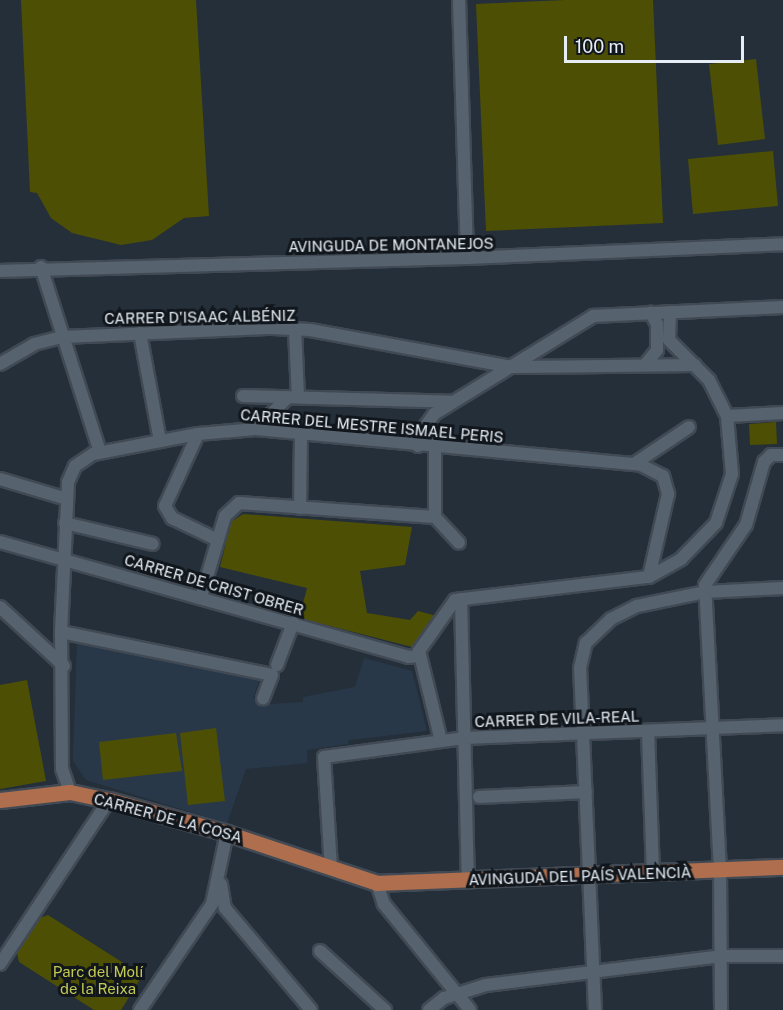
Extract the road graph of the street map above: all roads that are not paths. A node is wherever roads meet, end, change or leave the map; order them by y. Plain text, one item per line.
1 (459, 0) edge
2 (783, 244) edge
3 (467, 258) junction
4 (41, 267) junction
5 (0, 271) edge
6 (783, 307) edge
7 (670, 312) junction
8 (651, 313) junction
9 (295, 329) junction
10 (140, 333) junction
11 (63, 337) junction
12 (669, 340) junction
13 (0, 364) edge
14 (650, 365) junction
15 (695, 365) junction
16 (512, 368) junction
17 (243, 396) dead end
18 (293, 397) junction
19 (453, 402) junction
20 (783, 413) edge
21 (728, 416) junction
22 (689, 427) dead end
23 (256, 429) junction
24 (301, 433) junction
25 (198, 434) junction
26 (160, 441) junction
27 (418, 446) junction
28 (435, 448) junction
29 (100, 452) junction
30 (783, 455) edge
31 (634, 464) junction
32 (0, 479) edge
33 (67, 499) junction
34 (300, 508) junction
35 (435, 513) junction
36 (65, 524) junction
37 (218, 540) junction
38 (0, 542) edge
39 (459, 543) dead end
40 (153, 544) dead end
41 (63, 559) junction
42 (649, 577) junction
43 (783, 588) edge
44 (705, 591) junction
45 (201, 597) junction
46 (460, 599) junction
47 (0, 607) edge
48 (293, 623) junction
49 (61, 632) junction
50 (419, 656) junction
51 (277, 665) dead end
52 (63, 666) junction
53 (264, 698) dead end
54 (783, 725) edge
55 (711, 728) junction
56 (648, 731) junction
57 (583, 733) junction
58 (464, 738) junction
59 (441, 741) junction
60 (70, 792) junction
61 (586, 792) junction
62 (479, 796) dead end
63 (0, 800) edge
64 (109, 800) junction
65 (227, 833) junction
66 (783, 867) edge
67 (331, 868) junction
68 (720, 870) junction
69 (220, 871) junction
70 (653, 873) junction
71 (590, 876) junction
72 (468, 881) junction
73 (377, 883) junction
74 (208, 911) junction
75 (235, 919) junction
76 (320, 951) dead end
77 (721, 956) junction
78 (783, 956) edge
79 (0, 964) edge
80 (593, 972) junction
81 (459, 996) junction
82 (140, 1010) edge
83 (311, 1010) edge
84 (385, 1010) edge
85 (429, 1010) edge
86 (470, 1010) edge
87 (595, 1010) edge
88 (721, 1010) edge

1 - 3 street
2 - 3 street, AVINGUDA DE MONTANEJOS
3 - 4 street, AVINGUDA DE MONTANEJOS
4 - 5 street, AVINGUDA DE MONTANEJOS
4 - 11 street
6 - 7 street
7 - 8 street
7 - 12 street
8 - 14 street
8 - 16 street
9 - 10 street, CARRER D'ISAAC ALBÉNIZ
9 - 16 street, CARRER D'ISAAC ALBÉNIZ
9 - 18 street
10 - 11 street, CARRER D'ISAAC ALBÉNIZ
10 - 26 street
11 - 13 street, CARRER D'ISAAC ALBÉNIZ
11 - 29 street
12 - 14 street
12 - 15 street
14 - 15 street, CARRER D'ISAAC ALBÉNIZ
14 - 16 street, CARRER D'ISAAC ALBÉNIZ
15 - 21 street
16 - 19 street
17 - 18 street
18 - 19 street
18 - 23 street
19 - 27 street
20 - 21 street
21 - 42 street
22 - 31 street
23 - 24 street, CARRER DEL MESTRE ISMAEL PERIS
23 - 25 street, CARRER DEL MESTRE ISMAEL PERIS
24 - 27 street, CARRER DEL MESTRE ISMAEL PERIS
24 - 34 street
25 - 26 street, CARRER DEL MESTRE ISMAEL PERIS
25 - 37 street
26 - 29 street, CARRER DEL MESTRE ISMAEL PERIS
27 - 28 street, CARRER DEL MESTRE ISMAEL PERIS
28 - 31 street, CARRER DEL MESTRE ISMAEL PERIS
28 - 35 street
29 - 33 street, CARRER DEL MESTRE ISMAEL PERIS
30 - 44 street
31 - 42 street, CARRER DEL MESTRE ISMAEL PERIS
32 - 33 street
33 - 36 street, CARRER DEL MESTRE ISMAEL PERIS
34 - 35 street
34 - 37 street
35 - 39 street
36 - 40 street
36 - 41 street, CARRER DEL MESTRE ISMAEL PERIS
37 - 45 street
38 - 41 street, CARRER DE CRIST OBRER
41 - 45 street, CARRER DE CRIST OBRER
41 - 49 street, CARRER DEL MESTRE ISMAEL PERIS
42 - 46 street
43 - 44 street
44 - 55 street
44 - 57 street
45 - 48 street, CARRER DE CRIST OBRER
46 - 50 street
46 - 58 street
47 - 52 street
48 - 50 street, CARRER DE CRIST OBRER
48 - 51 street
49 - 52 street, CARRER DEL MESTRE ISMAEL PERIS
49 - 53 street
50 - 59 street
52 - 60 street, CARRER DEL MESTRE ISMAEL PERIS
54 - 55 street, CARRER DE VILA-REAL
55 - 56 street, CARRER DE VILA-REAL
55 - 68 street
56 - 57 street, CARRER DE VILA-REAL
56 - 70 street
57 - 58 street, CARRER DE VILA-REAL
57 - 61 street
58 - 59 street, CARRER DE VILA-REAL
58 - 72 street
59 - 67 street, CARRER DE VILA-REAL
60 - 63 main road, CARRER DE LA COSA
60 - 64 main road, CARRER DE LA COSA
61 - 62 street
61 - 71 street
64 - 65 main road, CARRER DE LA COSA
64 - 79 street
65 - 67 main road, CARRER DE LA COSA
65 - 69 street
66 - 68 main road, AVINGUDA DEL PAÍS VALENCIÀ
67 - 73 main road, CARRER DE LA COSA
68 - 70 main road, AVINGUDA DEL PAÍS VALENCIÀ
68 - 77 street
69 - 74 street
69 - 75 street
70 - 71 main road, AVINGUDA DEL PAÍS VALENCIÀ
71 - 72 main road, AVINGUDA DEL PAÍS VALENCIÀ
71 - 80 street
72 - 73 main road, AVINGUDA DEL PAÍS VALENCIÀ
73 - 81 street
74 - 75 street
74 - 82 street
75 - 83 street
76 - 84 street
77 - 78 street
77 - 80 street
77 - 88 street
80 - 81 street
80 - 87 street
81 - 85 street
81 - 86 street

